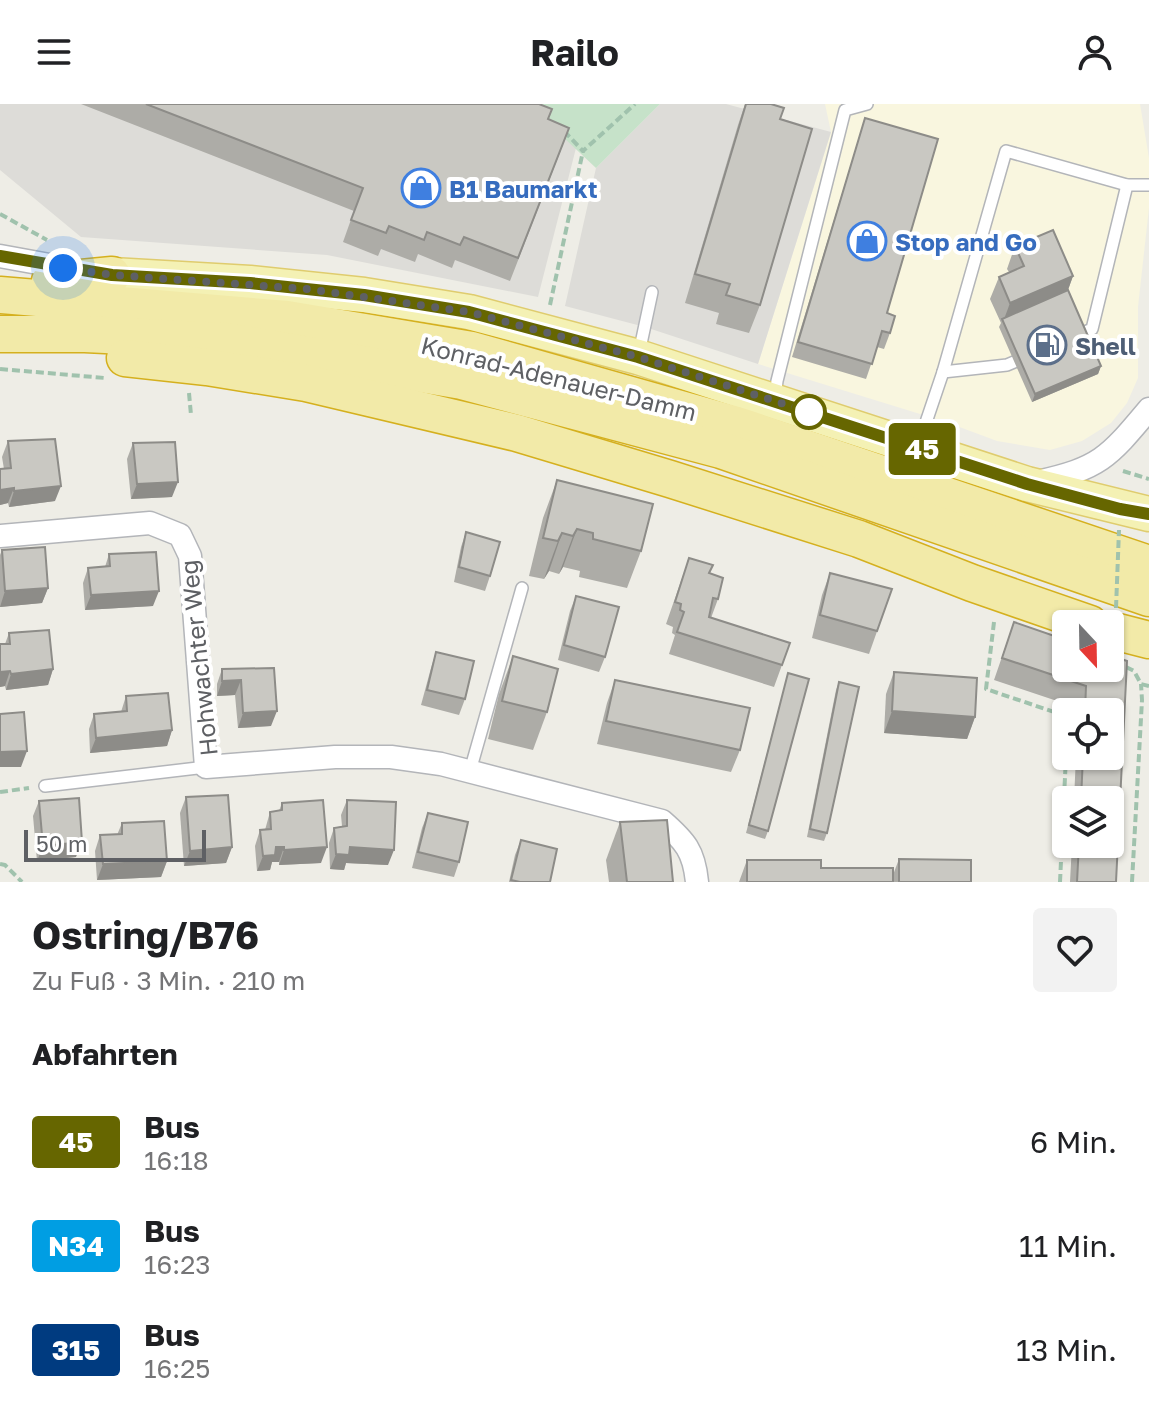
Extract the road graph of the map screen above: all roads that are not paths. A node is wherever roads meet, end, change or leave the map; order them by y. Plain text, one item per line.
1 (867, 104) edge
2 (1127, 185) junction
3 (1149, 185) edge
4 (0, 256) edge
5 (112, 275) junction
6 (0, 286) edge
7 (652, 292) dead end
8 (0, 295) edge
9 (0, 334) edge
10 (1064, 341) edge
11 (0, 352) edge
12 (1036, 353) edge
13 (638, 357) junction
14 (943, 372) junction
15 (775, 401) junction
16 (1149, 409) edge
17 (918, 447) junction
18 (1027, 484) junction
19 (1129, 518) edge
20 (1003, 532) junction
21 (0, 536) edge
22 (1149, 564) edge
23 (522, 588) dead end
24 (1094, 610) edge
25 (1109, 610) edge
26 (1124, 621) edge
27 (1149, 640) edge
28 (206, 767) junction
29 (470, 771) junction
30 (45, 786) road end
31 (697, 882) edge

1 - 15 lane
2 - 3 lane
2 - 10 lane
2 - 14 lane
4 - 5 street
5 - 6 highway
5 - 13 main road, Konrad-Adenauer-Damm
7 - 13 lane
8 - 20 highway, Konrad-Adenauer-Damm
9 - 20 highway, Konrad-Adenauer-Damm
11 - 24 highway
12 - 14 lane
13 - 15 main road, Konrad-Adenauer-Damm
14 - 17 lane
15 - 17 main road, Konrad-Adenauer-Damm
16 - 18 street
17 - 18 main road, Konrad-Adenauer-Damm
18 - 19 main road, Konrad-Adenauer-Damm
20 - 22 highway
20 - 25 highway
21 - 28 street, Hohwachter Weg
23 - 29 lane
26 - 27 highway
28 - 29 street, Hohwachter Weg
28 - 30 lane
29 - 31 street, Hohwachter Weg

